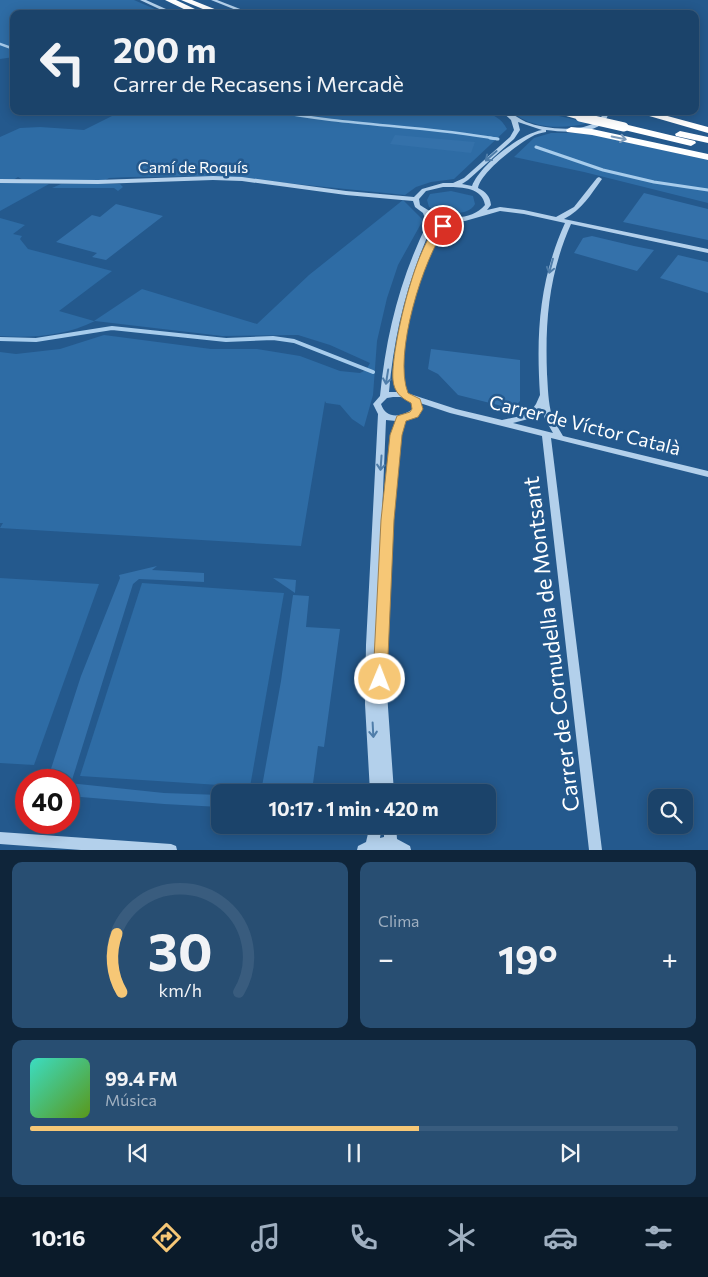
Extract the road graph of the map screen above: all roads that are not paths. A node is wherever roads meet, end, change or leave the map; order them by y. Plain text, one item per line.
1 (142, 0) edge
2 (169, 0) edge
3 (185, 0) edge
4 (213, 0) edge
5 (166, 10) edge
6 (196, 10) edge
7 (199, 10) edge
8 (240, 10) edge
9 (508, 115) edge
10 (587, 115) edge
11 (606, 115) edge
12 (652, 115) edge
13 (514, 120) junction
14 (626, 125) junction
15 (550, 130) junction
16 (571, 130) junction
17 (708, 130) edge
18 (708, 140) edge
19 (708, 147) edge
20 (708, 157) edge
21 (599, 179) dead end
22 (0, 181) edge
23 (455, 185) junction
24 (475, 189) junction
25 (488, 198) junction
26 (416, 199) junction
27 (577, 209) junction
28 (524, 212) junction
29 (426, 213) junction
30 (481, 214) junction
31 (453, 219) junction
32 (557, 219) junction
33 (569, 221) junction
34 (584, 224) junction
35 (708, 251) edge
36 (544, 394) junction
37 (405, 395) junction
38 (384, 396) junction
39 (418, 409) junction
40 (453, 411) junction
41 (382, 414) junction
42 (401, 419) junction
43 (502, 422) junction
44 (546, 433) junction
45 (560, 437) junction
46 (708, 474) edge
47 (376, 784) edge
48 (387, 784) edge
49 (372, 834) edge
50 (395, 834) edge
51 (0, 838) edge
52 (81, 847) edge
53 (367, 847) edge
54 (402, 847) edge
55 (171, 850) edge
56 (596, 850) edge

1 - 5 street
2 - 6 highway
3 - 7 highway
4 - 8 street
9 - 13 street
10 - 14 highway, bridge
11 - 16 street
12 - 17 highway
13 - 15 street
13 -> 23 street
14 - 18 highway
14 - 19 highway
15 - 16 street
15 - 24 street
16 -> 20 highway
21 - 27 street
22 - 26 street, Camí de Roquís
23 - 24 street
23 - 26 street
24 - 25 street
25 - 28 street
25 - 30 street
26 - 29 street
27 - 32 street
27 - 34 street
28 - 30 street
28 - 32 street
29 - 31 street
29 -> 38 street
30 - 31 street
31 - 37 street
32 - 33 street
33 - 34 street
33 -> 36 street
34 - 35 street
36 - 43 street
36 - 45 street
37 - 38 street
37 - 39 street
37 - 40 street, Carrer de Víctor Català
38 - 41 street
39 - 40 street, Carrer de Víctor Català
39 - 42 street
40 - 43 street, Carrer de Víctor Català
41 - 42 street
41 -> 47 street
42 - 48 street
43 - 44 street, Carrer de Víctor Català
44 - 45 street, Carrer de Víctor Català
44 - 56 street, Carrer de Cornudella de Montsant
45 - 46 street, Carrer de Víctor Català
49 - 53 street
50 - 54 street
51 - 52 street
52 - 55 street
53 - 54 street

